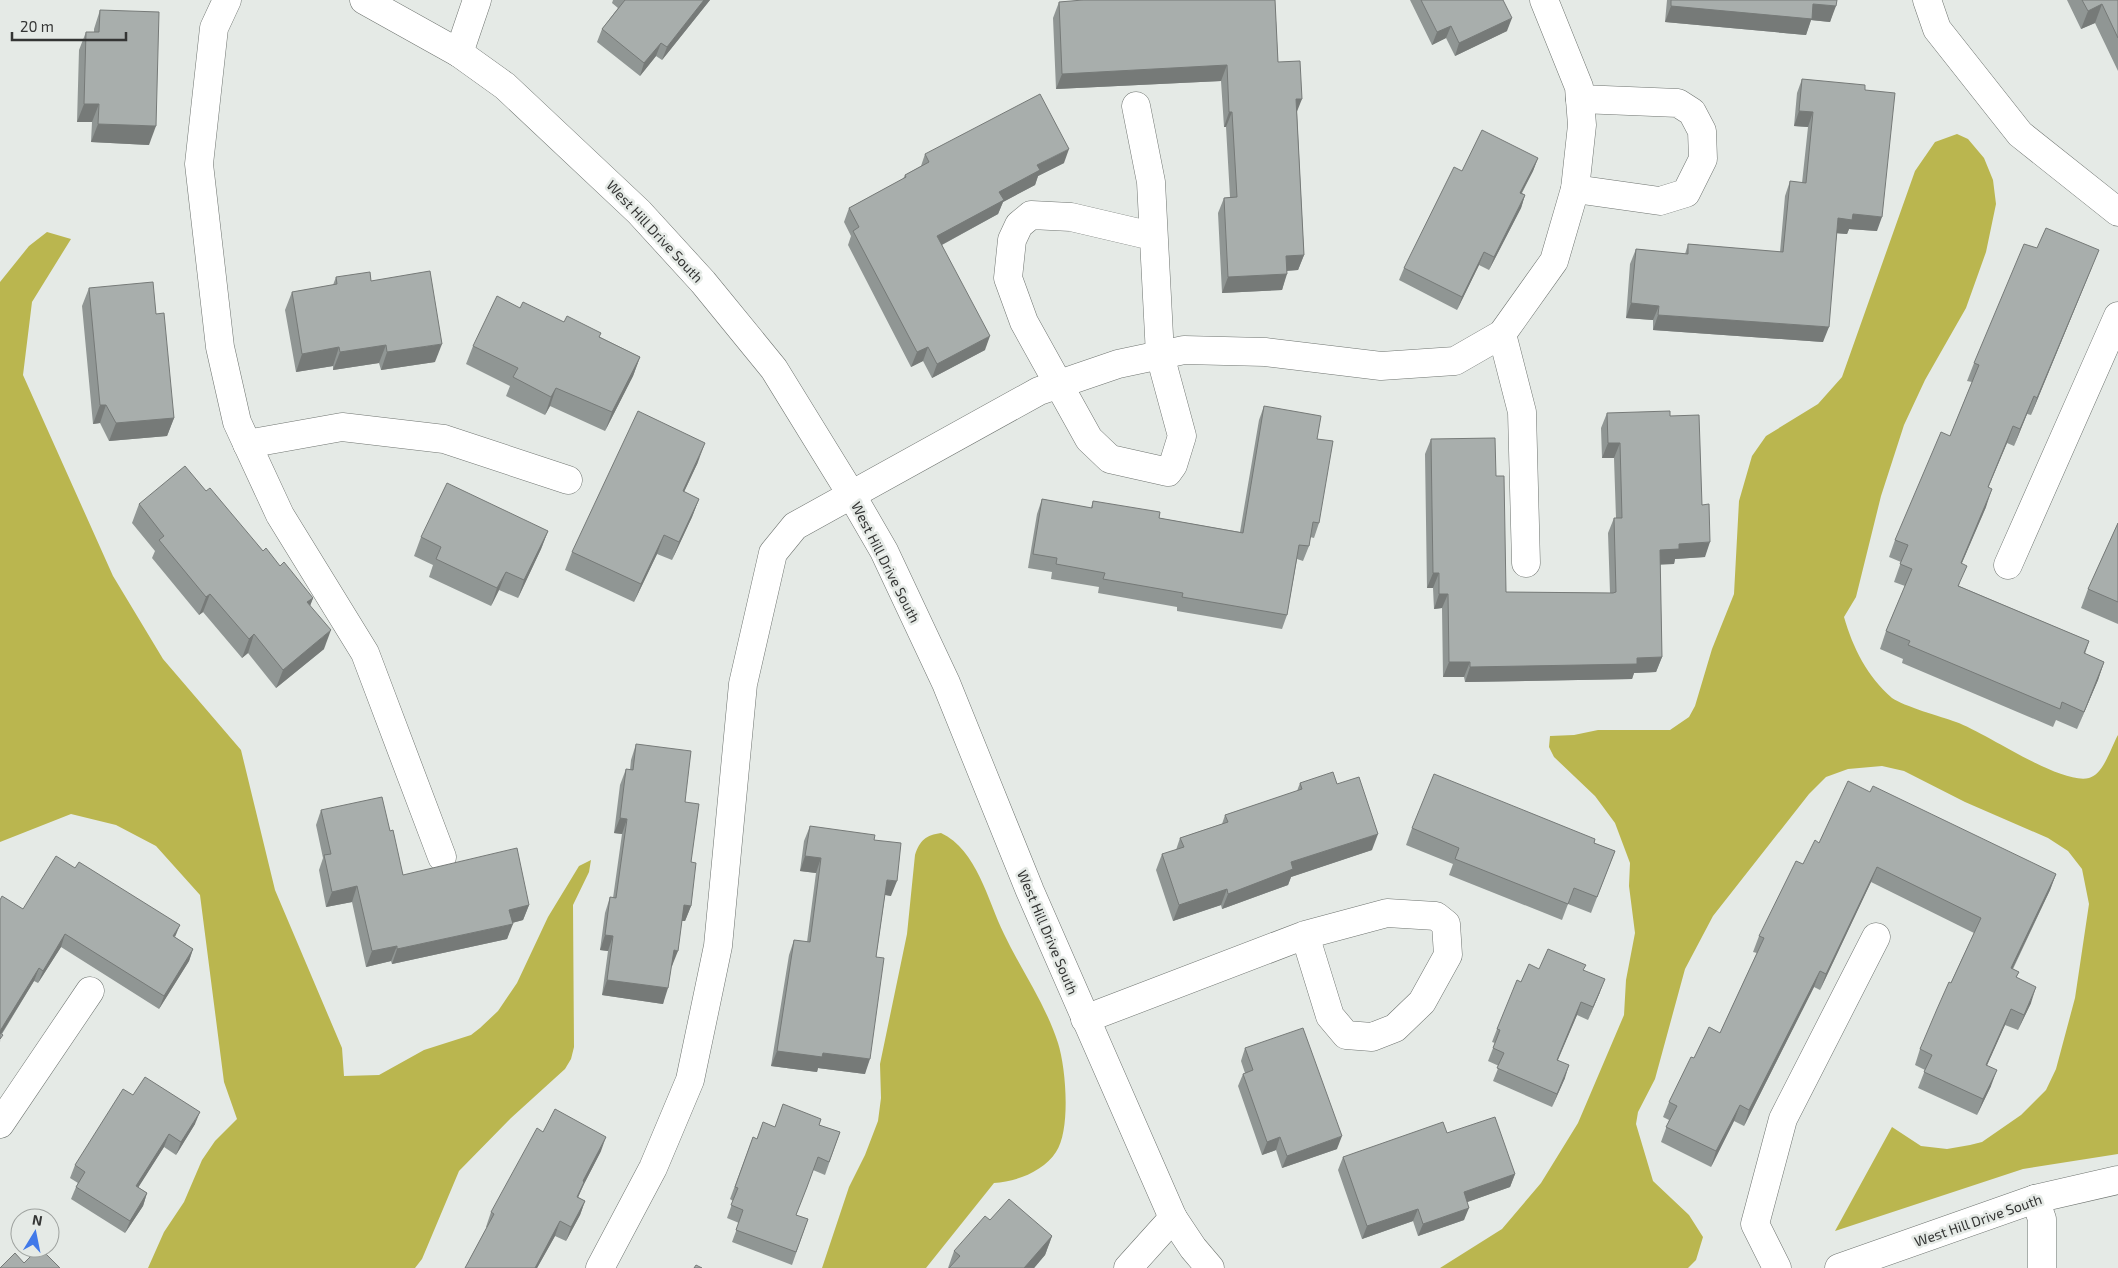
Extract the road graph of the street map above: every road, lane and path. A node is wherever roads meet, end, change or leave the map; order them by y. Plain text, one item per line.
1 (227, 0) edge
2 (364, 0) edge
3 (477, 0) edge
4 (1544, 0) edge
5 (1927, 0) edge
6 (459, 53) junction
7 (1580, 99) junction
8 (1136, 106) dead end
9 (1575, 189) junction
10 (2118, 212) edge
11 (1152, 236) junction
12 (2118, 316) edge
13 (1502, 334) junction
14 (1160, 355) junction
15 (1059, 384) junction
16 (247, 444) junction
17 (568, 480) dead end
18 (851, 494) junction
19 (1526, 563) dead end
20 (2008, 565) dead end
21 (442, 857) dead end
22 (1305, 935) junction
23 (1876, 937) dead end
24 (90, 991) dead end
25 (1085, 1019) junction
26 (0, 1124) edge
27 (2118, 1180) edge
28 (2035, 1200) junction
29 (1174, 1218) junction
30 (600, 1268) edge
31 (1128, 1268) edge
32 (1210, 1268) edge
33 (1777, 1268) edge
34 (1839, 1268) edge
35 (2042, 1268) edge

1 - 16 street
2 - 6 street, West Hill Drive South
3 - 6 street
4 - 7 street
5 - 10 street
6 - 18 street, West Hill Drive South
7 - 9 street
7 - 9 street
8 - 11 street
9 - 13 street
11 - 14 street
11 - 15 street
12 - 20 street
13 - 14 street
13 - 19 street
14 - 15 street
14 - 15 street
15 - 18 street
16 - 17 street
16 - 21 street
18 - 25 street, West Hill Drive South
18 - 30 street
22 - 22 street
22 - 25 street
23 - 33 street
24 - 26 street
25 - 29 street, West Hill Drive South
27 - 28 street, West Hill Drive South
28 - 34 street, West Hill Drive South
28 - 35 street
29 - 31 street
29 - 32 street, West Hill Drive South

